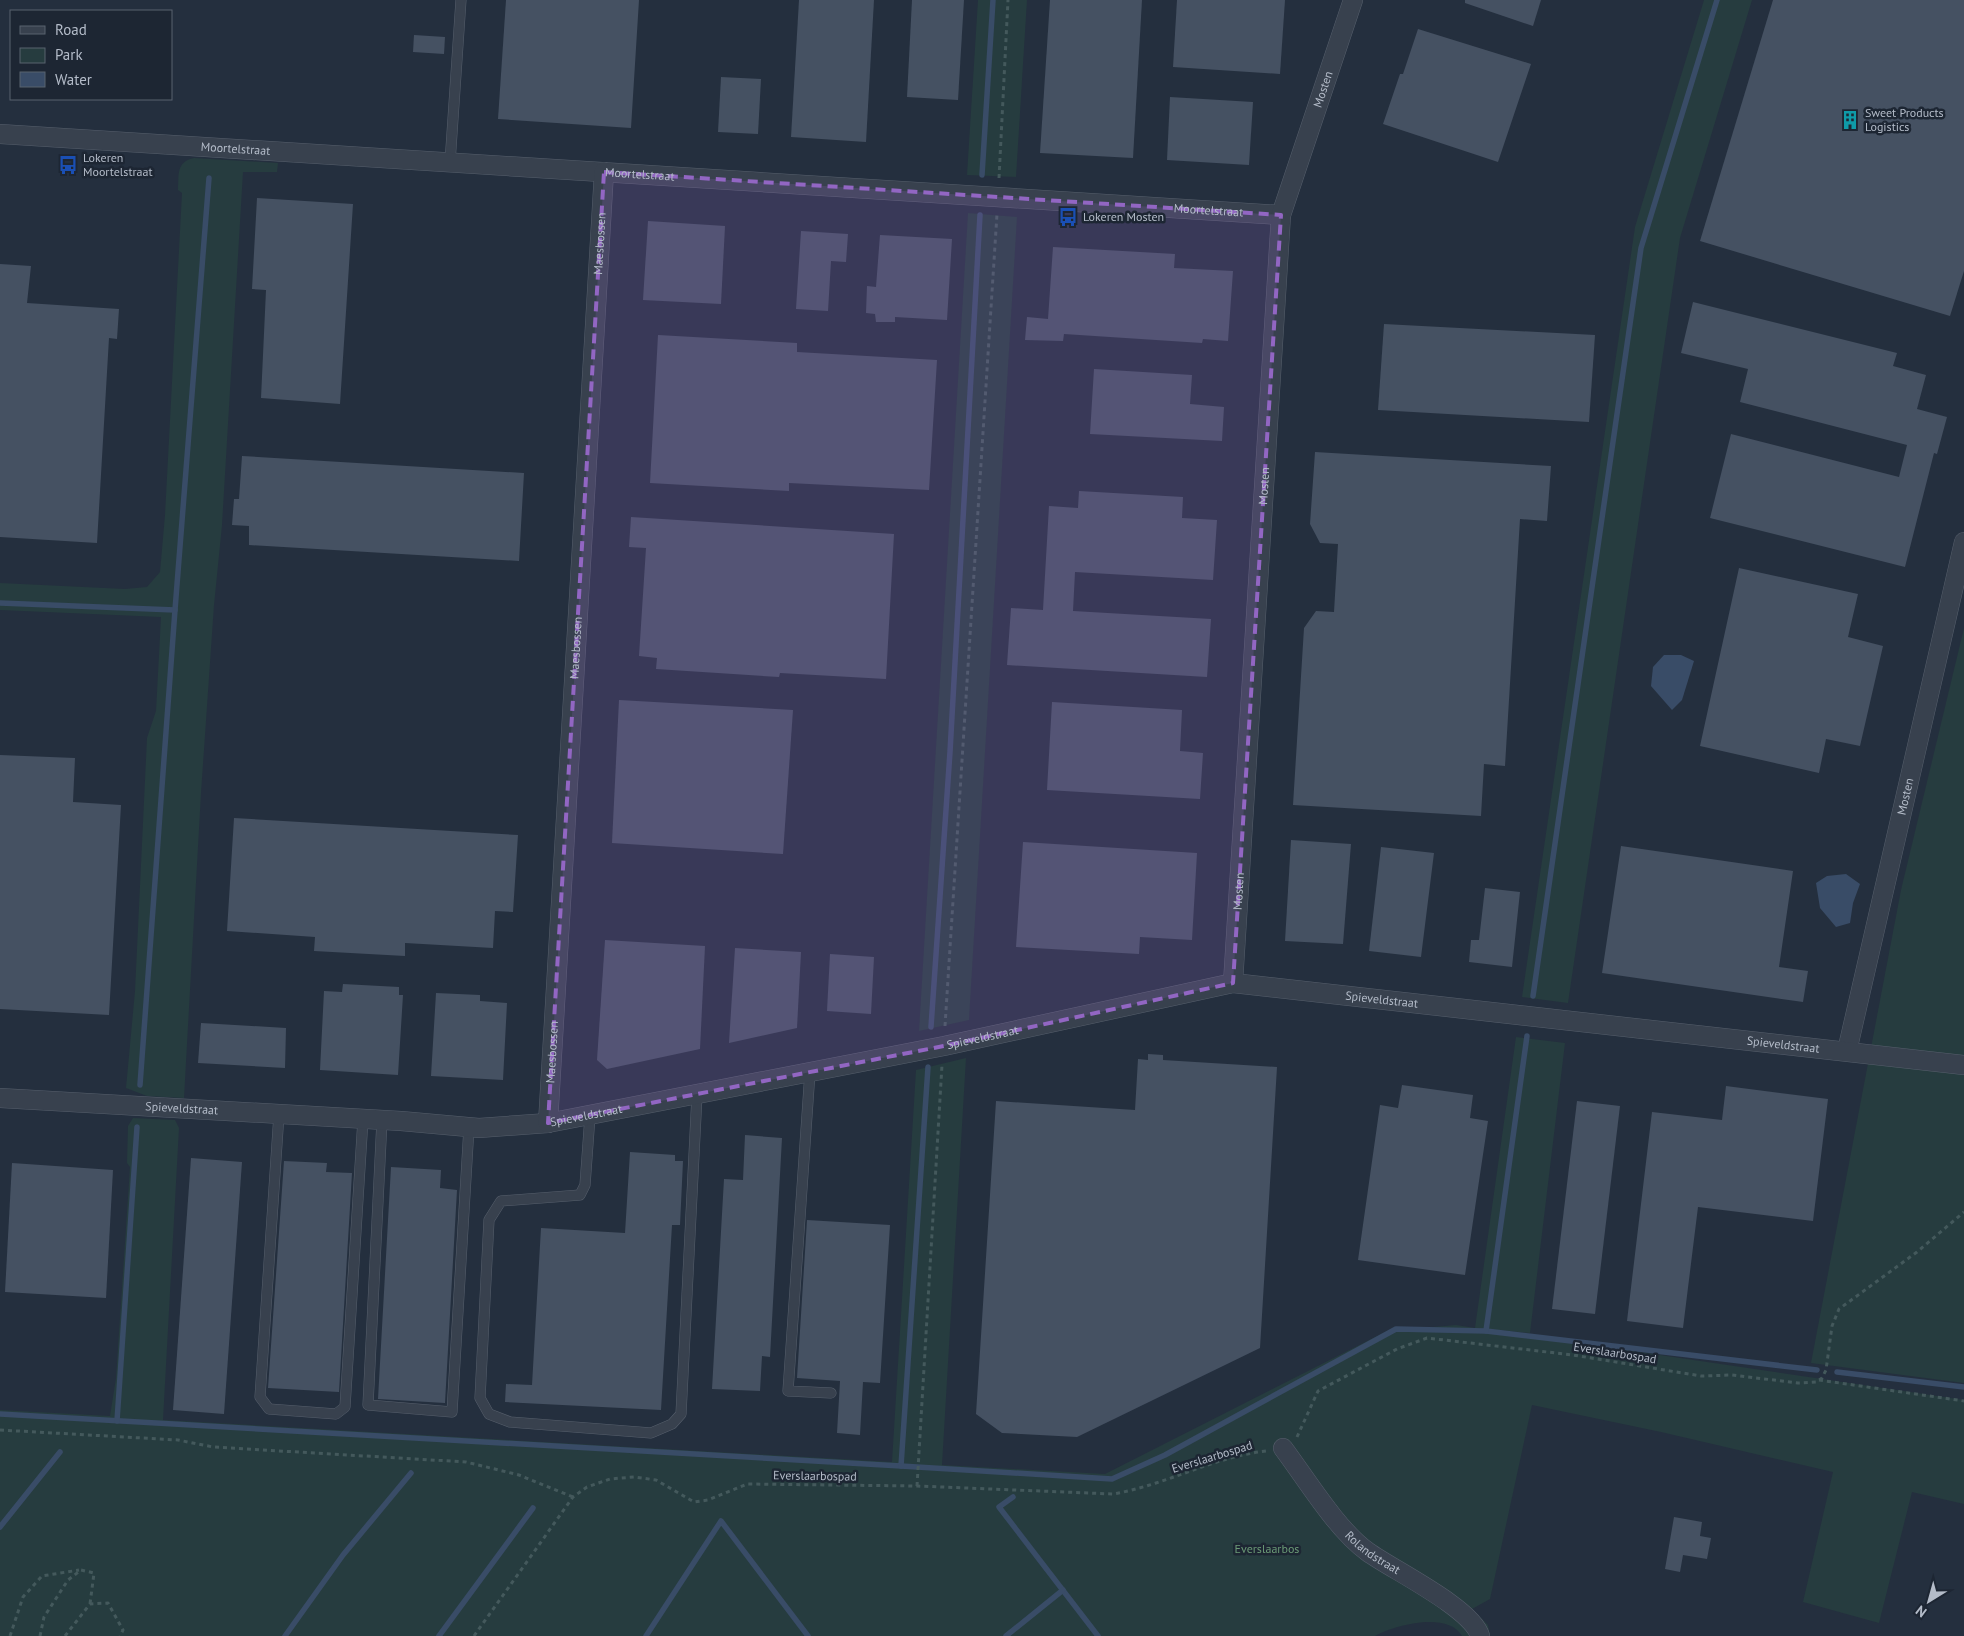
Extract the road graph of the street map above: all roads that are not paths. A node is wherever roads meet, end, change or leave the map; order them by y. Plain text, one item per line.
1 (461, 0) edge
2 (1353, 0) edge
3 (0, 134) edge
4 (450, 163) junction
5 (604, 172) junction
6 (1281, 215) junction
7 (1964, 542) edge
8 (1233, 983) junction
9 (1847, 1051) junction
10 (1964, 1065) edge
11 (810, 1072) junction
12 (698, 1094) junction
13 (0, 1098) edge
14 (279, 1114) junction
15 (590, 1116) junction
16 (363, 1119) junction
17 (382, 1120) junction
18 (548, 1123) junction
19 (469, 1127) junction
20 (831, 1393) dead end
21 (1283, 1448) road end
22 (1480, 1636) edge

1 - 4 lane
2 - 6 street, Mosten
3 - 4 street, Moortelstraat
4 - 5 street, Moortelstraat
5 - 6 street, Moortelstraat
5 - 18 street, Maesbossen
6 - 8 street, Mosten
7 - 9 street, Mosten
8 - 9 street, Spieveldstraat
8 - 11 street, Spieveldstraat
9 - 10 street, Spieveldstraat
11 - 12 street, Spieveldstraat
11 - 20 lane
12 - 15 street, Spieveldstraat
12 - 15 lane
13 - 14 street, Spieveldstraat
14 - 16 street, Spieveldstraat
14 - 16 lane
15 - 18 street, Spieveldstraat
16 - 17 street, Spieveldstraat
17 - 19 street, Spieveldstraat
17 - 19 lane
18 - 19 street, Spieveldstraat
21 - 22 street, Rolandstraat

